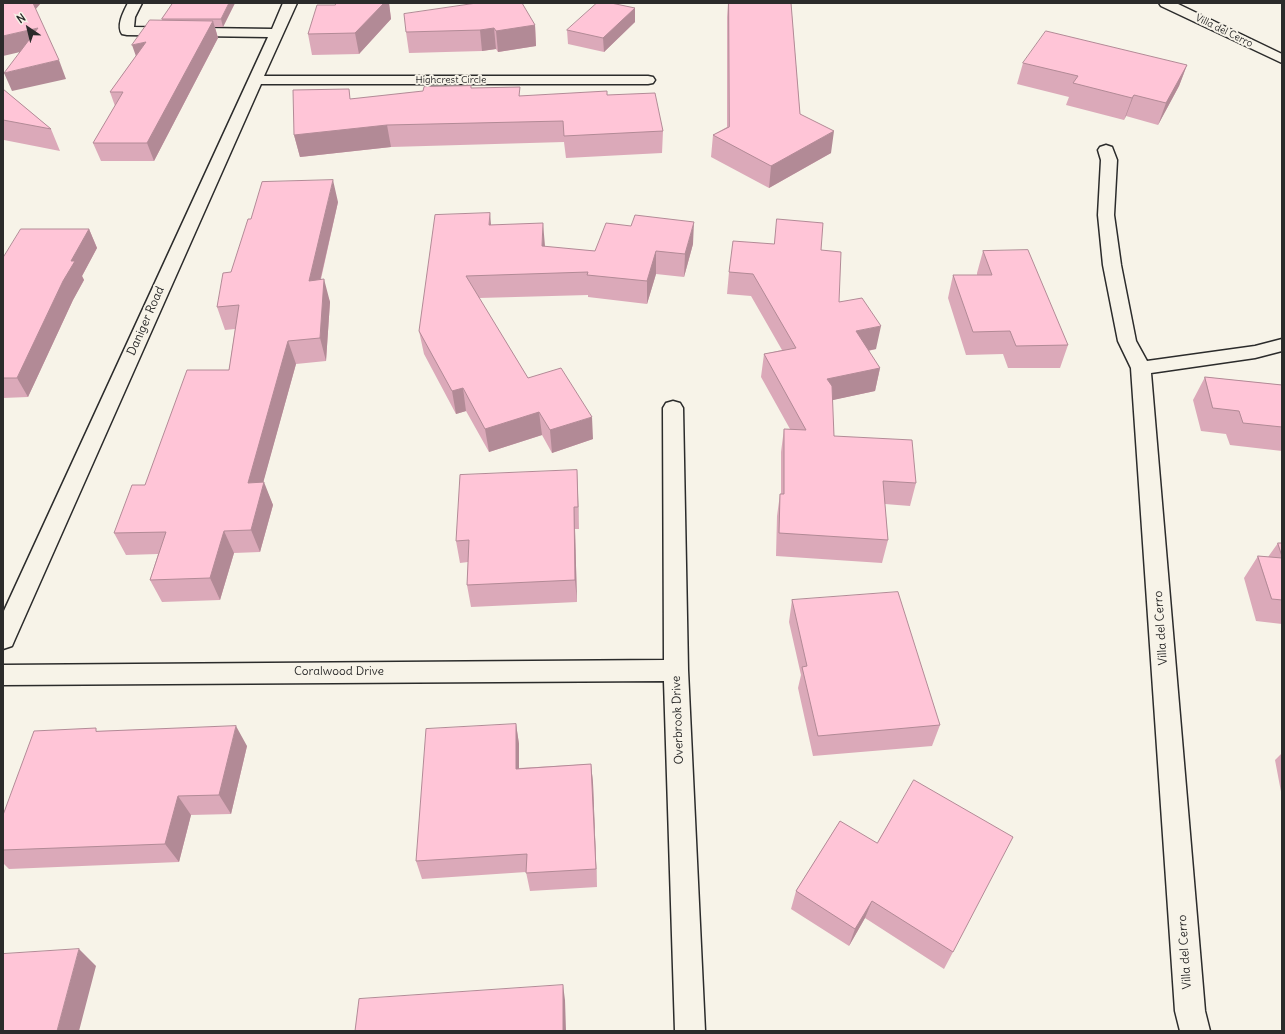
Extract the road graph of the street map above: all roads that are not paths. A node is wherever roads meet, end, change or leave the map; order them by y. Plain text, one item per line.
1 (135, 3) edge
2 (290, 3) edge
3 (1166, 3) edge
4 (276, 33) junction
5 (1282, 59) edge
6 (254, 80) junction
7 (648, 80) dead end
8 (1106, 150) dead end
9 (1282, 345) edge
10 (1141, 368) junction
11 (674, 408) dead end
12 (3, 639) edge
13 (676, 670) junction
14 (3, 675) edge
15 (690, 1031) edge
16 (1194, 1031) edge

1 - 4 street
2 - 4 street, Daniger Road
3 - 5 street, Villa del Cerro
4 - 6 street, Daniger Road
6 - 7 street, Highcrest Circle
6 - 12 street, Daniger Road
8 - 10 street
9 - 10 street
10 - 16 street, Villa del Cerro
11 - 13 street, Overbrook Drive
13 - 14 street, Coralwood Drive
13 - 15 street, Overbrook Drive

